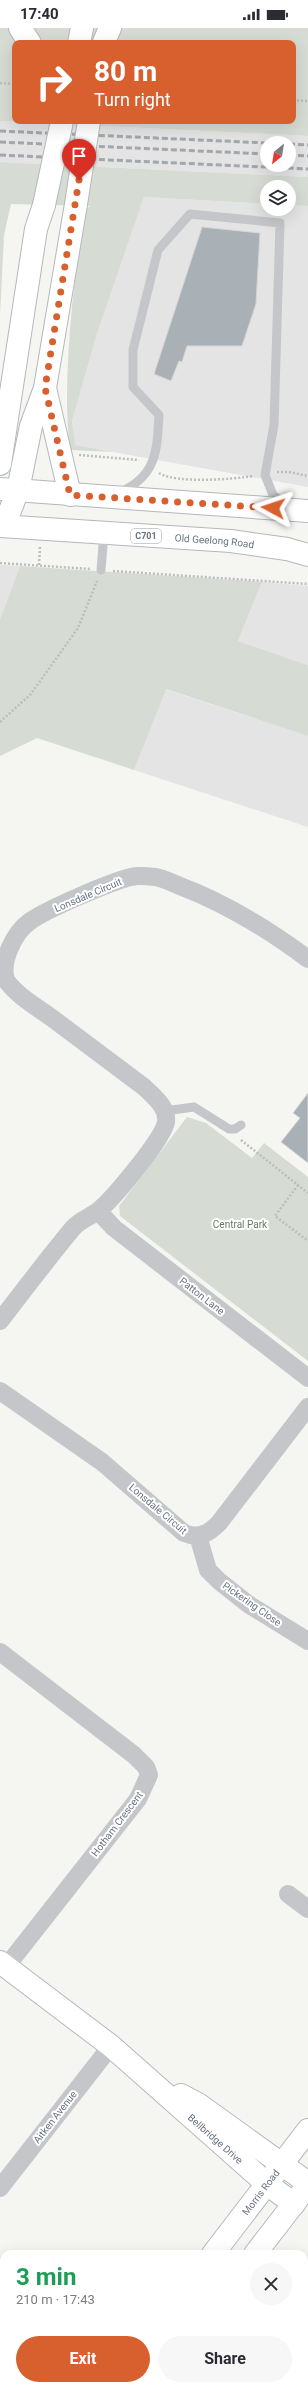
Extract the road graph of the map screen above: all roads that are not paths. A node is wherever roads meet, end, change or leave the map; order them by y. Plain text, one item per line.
1 (20, 28) edge
2 (82, 28) edge
3 (28, 40) edge
4 (80, 40) edge
5 (89, 124) edge
6 (57, 127) edge
7 (45, 388) junction
8 (0, 464) edge
9 (9, 490) edge
10 (70, 495) junction
11 (107, 498) junction
12 (305, 510) edge
13 (1, 522) edge
14 (104, 533) junction
15 (308, 555) edge
16 (101, 570) road end
17 (4, 950) edge
18 (308, 959) edge
19 (165, 1112) junction
20 (238, 1127) road end
21 (98, 1211) junction
22 (0, 1321) edge
23 (308, 1378) edge
24 (0, 1391) edge
25 (308, 1407) edge
26 (198, 1536) junction
27 (308, 1641) edge
28 (0, 1652) edge
29 (288, 1894) dead end
30 (308, 1909) edge
31 (3, 1965) edge
32 (110, 2046) junction
33 (139, 2070) junction
34 (308, 2130) edge
35 (281, 2164) junction
36 (267, 2184) junction
37 (308, 2185) edge
38 (0, 2188) edge
39 (294, 2204) junction
40 (216, 2250) edge
41 (258, 2250) edge

1 - 3 main road
2 - 4 main road
5 - 7 main road, bridge
6 - 8 main road, bridge
7 - 9 main road
7 - 10 main road
9 - 10 main road
9 - 13 main road
10 - 11 main road
11 - 12 main road
11 - 12 lane
13 - 14 main road, Old Geelong Road / C701
14 - 15 main road, Old Geelong Road / C701
14 - 16 lane
17 - 18 street, Lonsdale Circuit
17 - 19 street, Lonsdale Circuit
19 - 20 lane
19 - 21 street
21 - 22 street
21 - 23 street, Patton Lane
24 - 26 street, Lonsdale Circuit
25 - 26 street, Lonsdale Circuit
26 - 27 street, Pickering Close
28 - 31 street, Hotham Crescent
29 - 30 street
31 - 32 main road, Bellbridge Drive
32 - 33 main road, Bellbridge Drive
32 - 38 street, Aitken Avenue
33 - 35 main road, Bellbridge Drive
33 - 36 main road, Bellbridge Drive
34 - 35 main road, Morris Road
35 - 36 main road, Morris Road
35 - 37 main road, Bellbridge Drive
36 - 39 main road, Bellbridge Drive
36 - 40 main road, Morris Road
37 - 39 main road
39 - 41 main road

